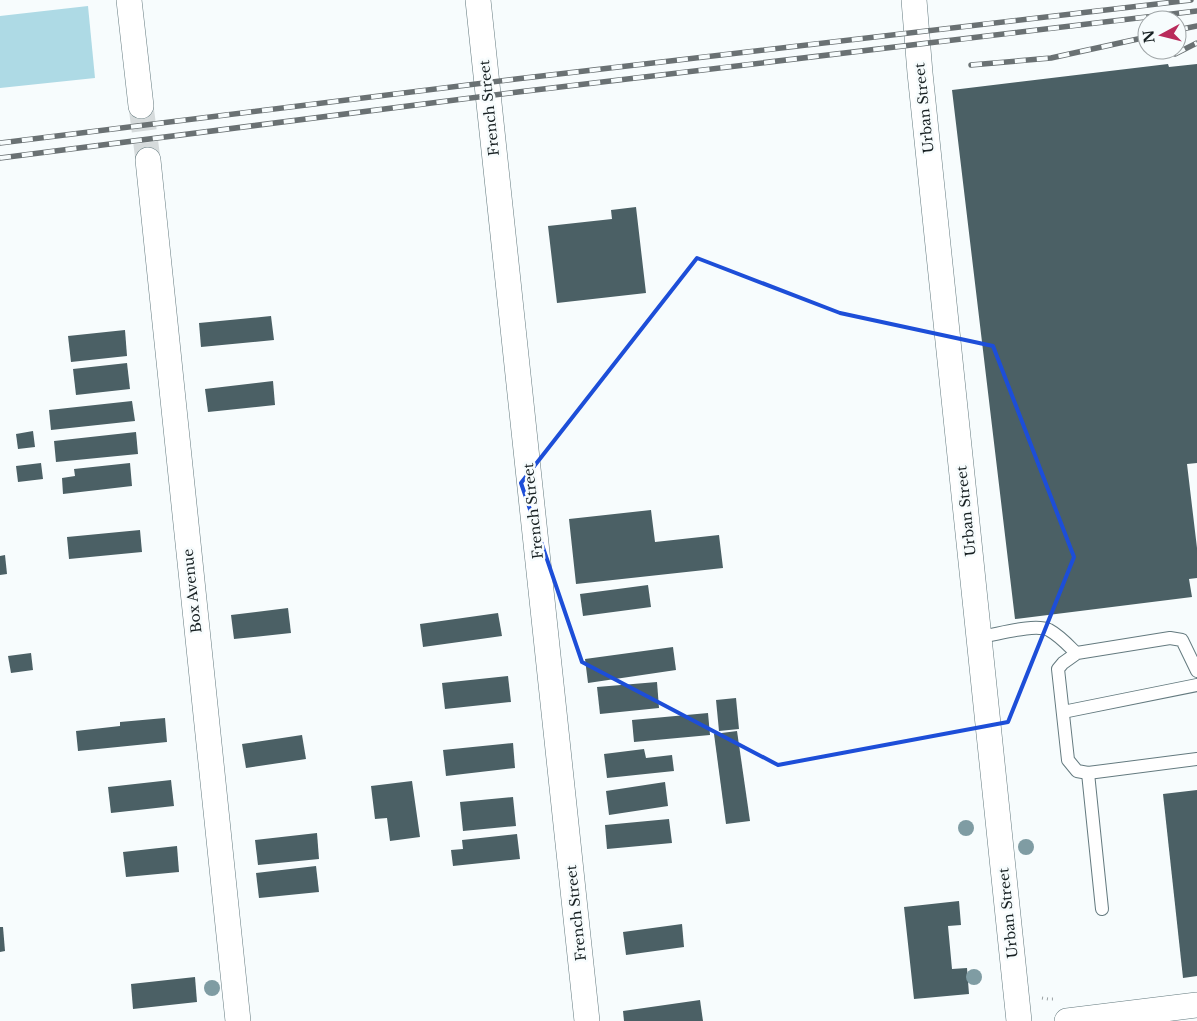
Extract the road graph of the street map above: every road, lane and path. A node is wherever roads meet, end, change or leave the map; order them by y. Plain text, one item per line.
1 (129, 0) edge
2 (478, 0) edge
3 (914, 0) edge
4 (140, 106) tunnel mouth
5 (148, 160) tunnel mouth
6 (979, 637) junction
7 (1076, 653) junction
8 (1197, 671) edge
9 (1197, 685) edge
10 (1062, 712) junction
11 (1197, 759) edge
12 (1088, 773) junction
13 (1102, 909) dead end
14 (1197, 1005) edge
15 (238, 1021) edge
16 (587, 1021) edge
17 (1020, 1021) edge
18 (1067, 1021) edge

1 - 4 street
2 - 16 street, French Street
3 - 6 street, Urban Street
5 - 15 street, Box Avenue
6 - 7 lane
6 - 17 street, Urban Street
7 - 8 lane
7 - 10 lane
9 - 10 lane
10 - 12 lane
11 - 12 lane
12 - 13 lane
14 - 18 street

